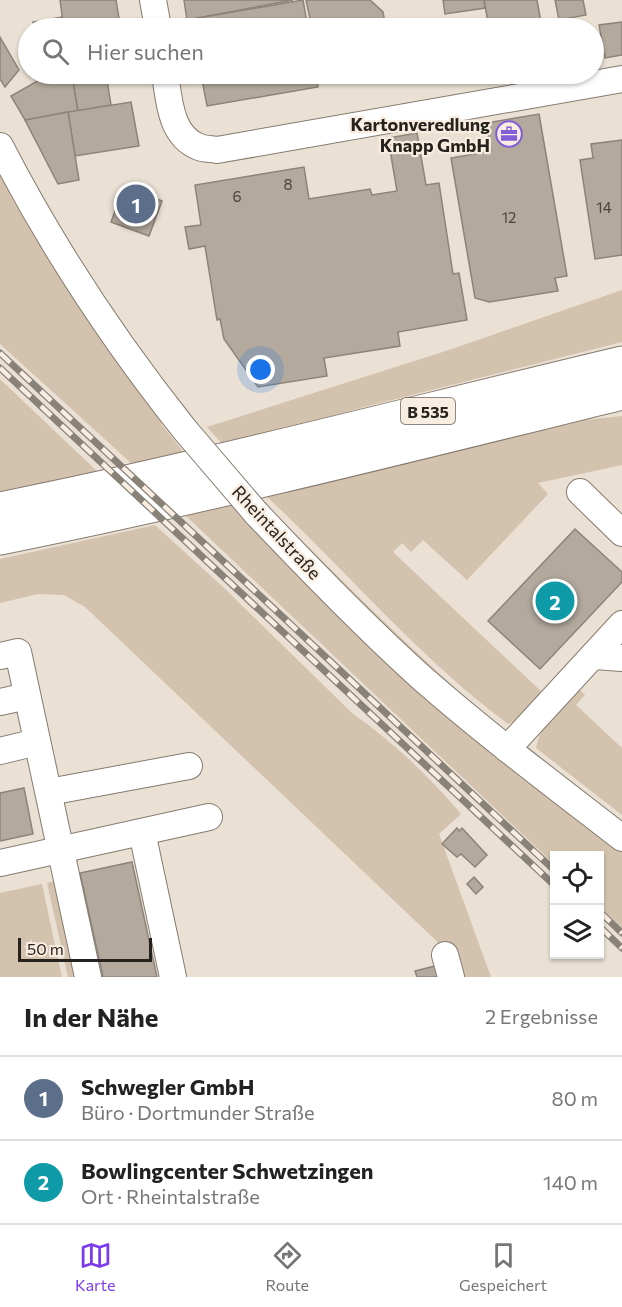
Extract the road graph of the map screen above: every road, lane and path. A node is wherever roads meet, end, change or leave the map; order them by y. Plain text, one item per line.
1 (153, 0) edge
2 (156, 18) edge
3 (622, 79) edge
4 (604, 82) edge
5 (167, 84) edge
6 (594, 84) edge
7 (0, 146) edge
8 (622, 363) edge
9 (622, 393) edge
10 (573, 405) junction
11 (622, 407) edge
12 (580, 492) dead end
13 (0, 509) edge
14 (622, 533) edge
15 (0, 538) edge
16 (622, 624) edge
17 (0, 656) edge
18 (595, 656) junction
19 (622, 658) edge
20 (27, 696) junction
21 (0, 702) edge
22 (37, 742) junction
23 (507, 749) junction
24 (0, 751) edge
25 (189, 766) dead end
26 (49, 792) junction
27 (209, 818) dead end
28 (142, 832) junction
29 (622, 838) edge
30 (60, 849) junction
31 (0, 863) edge
32 (88, 977) edge
33 (173, 977) edge

1 - 2 street
3 - 4 street
5 - 6 street
7 - 23 street, Rheintalstraße, bridge
8 - 13 highway, B 535
9 - 10 highway, B 535
10 - 11 highway
10 - 15 highway, B 535
12 - 14 street
16 - 18 street
17 - 20 street
18 - 19 street
18 - 23 street
20 - 21 street
20 - 22 street
22 - 24 street
22 - 26 street
23 - 29 street, Rheintalstraße
25 - 26 street
26 - 30 street
27 - 28 street
28 - 30 street
28 - 33 street
30 - 31 street
30 - 32 street

